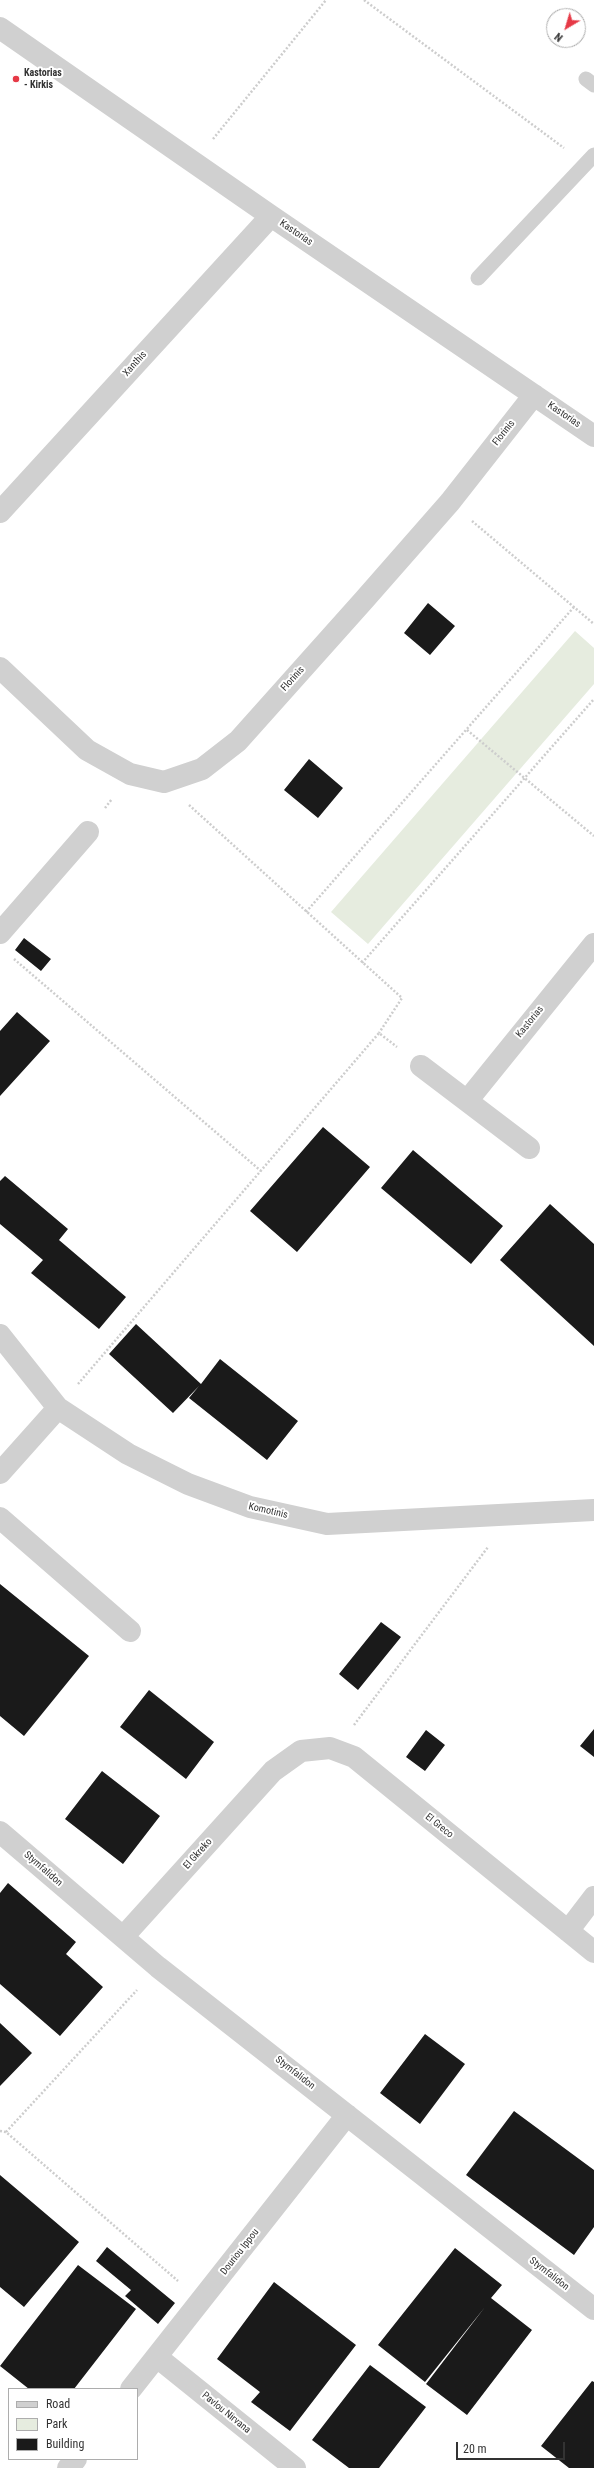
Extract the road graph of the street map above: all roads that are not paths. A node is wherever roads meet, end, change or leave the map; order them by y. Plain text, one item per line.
1 (0, 28) edge
2 (590, 160) edge
3 (271, 216) junction
4 (478, 278) dead end
5 (534, 395) junction
6 (594, 436) edge
7 (0, 512) edge
8 (0, 668) edge
9 (88, 832) road end
10 (0, 933) edge
11 (594, 944) edge
12 (421, 1066) road end
13 (466, 1101) junction
14 (529, 1148) dead end
15 (0, 1335) edge
16 (58, 1408) junction
17 (0, 1473) edge
18 (594, 1510) edge
19 (0, 1518) edge
20 (130, 1631) dead end
21 (273, 1771) joint
22 (0, 1832) edge
23 (594, 1897) edge
24 (568, 1931) junction
25 (123, 1937) junction
26 (594, 1952) edge
27 (347, 2115) junction
28 (594, 2309) edge
29 (157, 2357) junction
30 (132, 2388) edge
31 (75, 2460) edge
32 (68, 2468) edge
33 (295, 2468) edge

1 - 3 street, Kastorias
2 - 4 lane
3 - 5 street, Kastorias
3 - 7 street, Xanthis
5 - 6 street, Kastorias
5 - 8 street, Florinis
9 - 10 street
11 - 13 street, Kastorias
12 - 13 street
13 - 14 street
15 - 16 street, Komotinis
16 - 17 street
16 - 18 street, Komotinis
19 - 20 street
21 - 24 street, El Greco
21 - 25 street, El Gkreko
22 - 25 street, Stymfalidon
23 - 24 street
24 - 26 street, El Greco
25 - 27 street, Stymfalidon
27 - 28 street, Stymfalidon
27 - 29 street, Douriou Ippou
29 - 30 street, Douriou Ippou
29 - 33 street, Pavlou Nirvana
31 - 32 street

